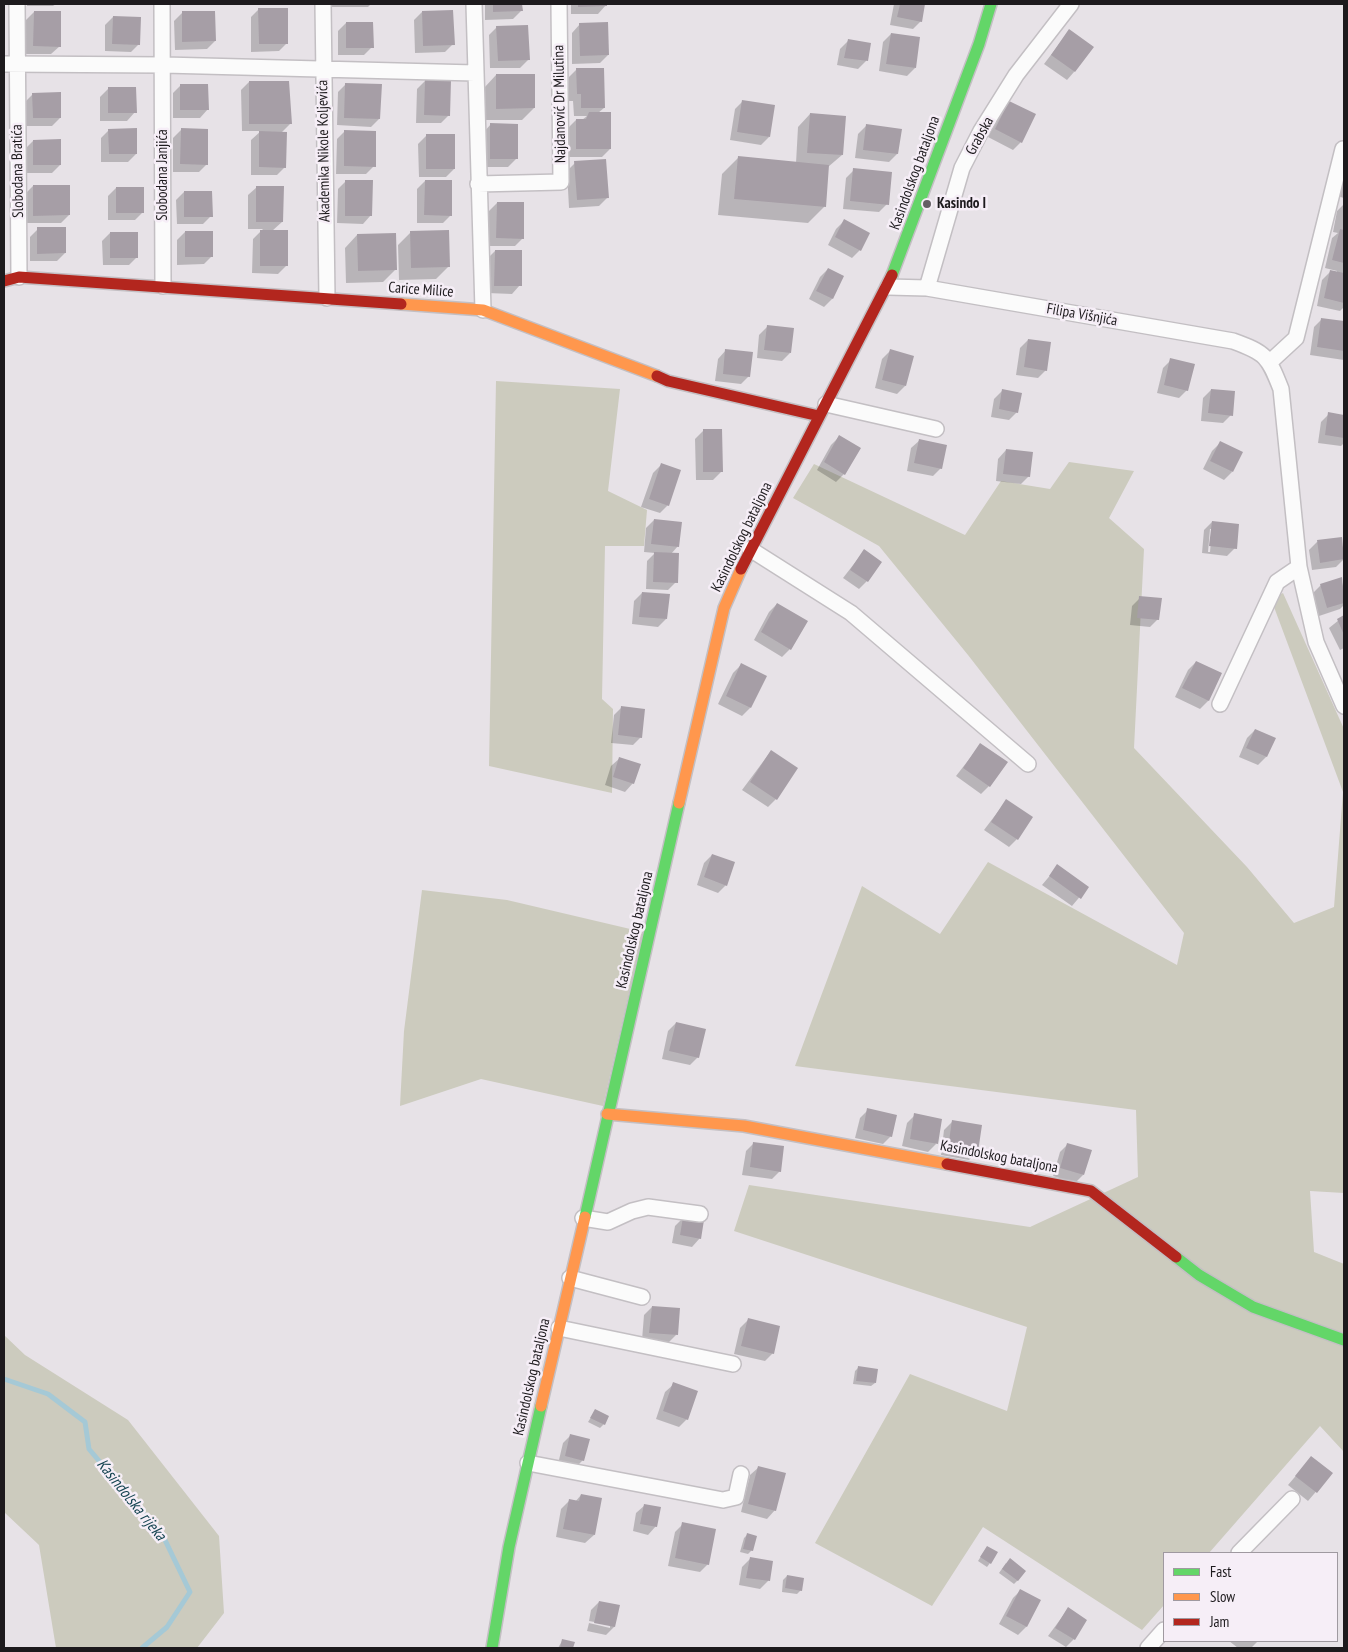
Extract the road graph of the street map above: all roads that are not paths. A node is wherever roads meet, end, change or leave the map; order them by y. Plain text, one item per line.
1 (17, 4) edge
2 (162, 4) edge
3 (323, 4) edge
4 (474, 4) edge
5 (559, 4) edge
6 (992, 4) edge
7 (1071, 4) edge
8 (10, 64) edge
9 (164, 64) junction
10 (323, 69) junction
11 (475, 73) junction
12 (1343, 149) dead end
13 (478, 184) junction
14 (20, 277) junction
15 (4, 281) edge
16 (163, 286) junction
17 (888, 287) junction
18 (927, 288) junction
19 (327, 298) junction
20 (483, 310) junction
21 (1270, 362) junction
22 (823, 410) junction
23 (936, 429) dead end
24 (750, 549) junction
25 (1299, 568) junction
26 (1220, 704) dead end
27 (1344, 706) edge
28 (1028, 764) dead end
29 (607, 1114) junction
30 (700, 1214) dead end
31 (584, 1218) junction
32 (570, 1278) junction
33 (642, 1297) dead end
34 (558, 1328) junction
35 (1344, 1340) edge
36 (733, 1364) dead end
37 (528, 1463) junction
38 (741, 1474) dead end
39 (1292, 1499) dead end
40 (1240, 1552) edge
41 (1163, 1631) edge
42 (492, 1648) edge
43 (1148, 1648) edge

1 - 8 street, Slobodana Bratića
2 - 9 street, Slobodana Janjića
3 - 10 street, Akademika Nikole Koljevića
4 - 11 street
5 - 13 street, Najdanović Dr Milutina
6 - 17 street, Kasindolskog bataljona
7 - 18 street, Grabska
8 - 9 street
8 - 14 street, Slobodana Bratića
9 - 10 street
9 - 16 street, Slobodana Janjića
10 - 11 street
10 - 19 street, Akademika Nikole Koljevića
11 - 13 street
12 - 21 street
13 - 20 street
14 - 15 street, Carice Milice
14 - 16 street, Carice Milice
16 - 19 street, Carice Milice
17 - 18 street, Filipa Višnjića
17 - 22 street, Kasindolskog bataljona
18 - 21 street, Filipa Višnjića
19 - 20 street, Carice Milice
20 - 22 street, Carice Milice
21 - 25 street
22 - 23 street
22 - 24 street, Kasindolskog bataljona
24 - 28 street
24 - 29 street, Kasindolskog bataljona
25 - 26 street
25 - 27 street
29 - 31 street, Kasindolskog bataljona
29 - 35 street, Kasindolskog bataljona
30 - 31 street
31 - 32 street, Kasindolskog bataljona
32 - 33 street
32 - 34 street, Kasindolskog bataljona
34 - 36 street
34 - 37 street, Kasindolskog bataljona
37 - 38 street
37 - 42 street, Kasindolskog bataljona
39 - 40 street
41 - 43 street

